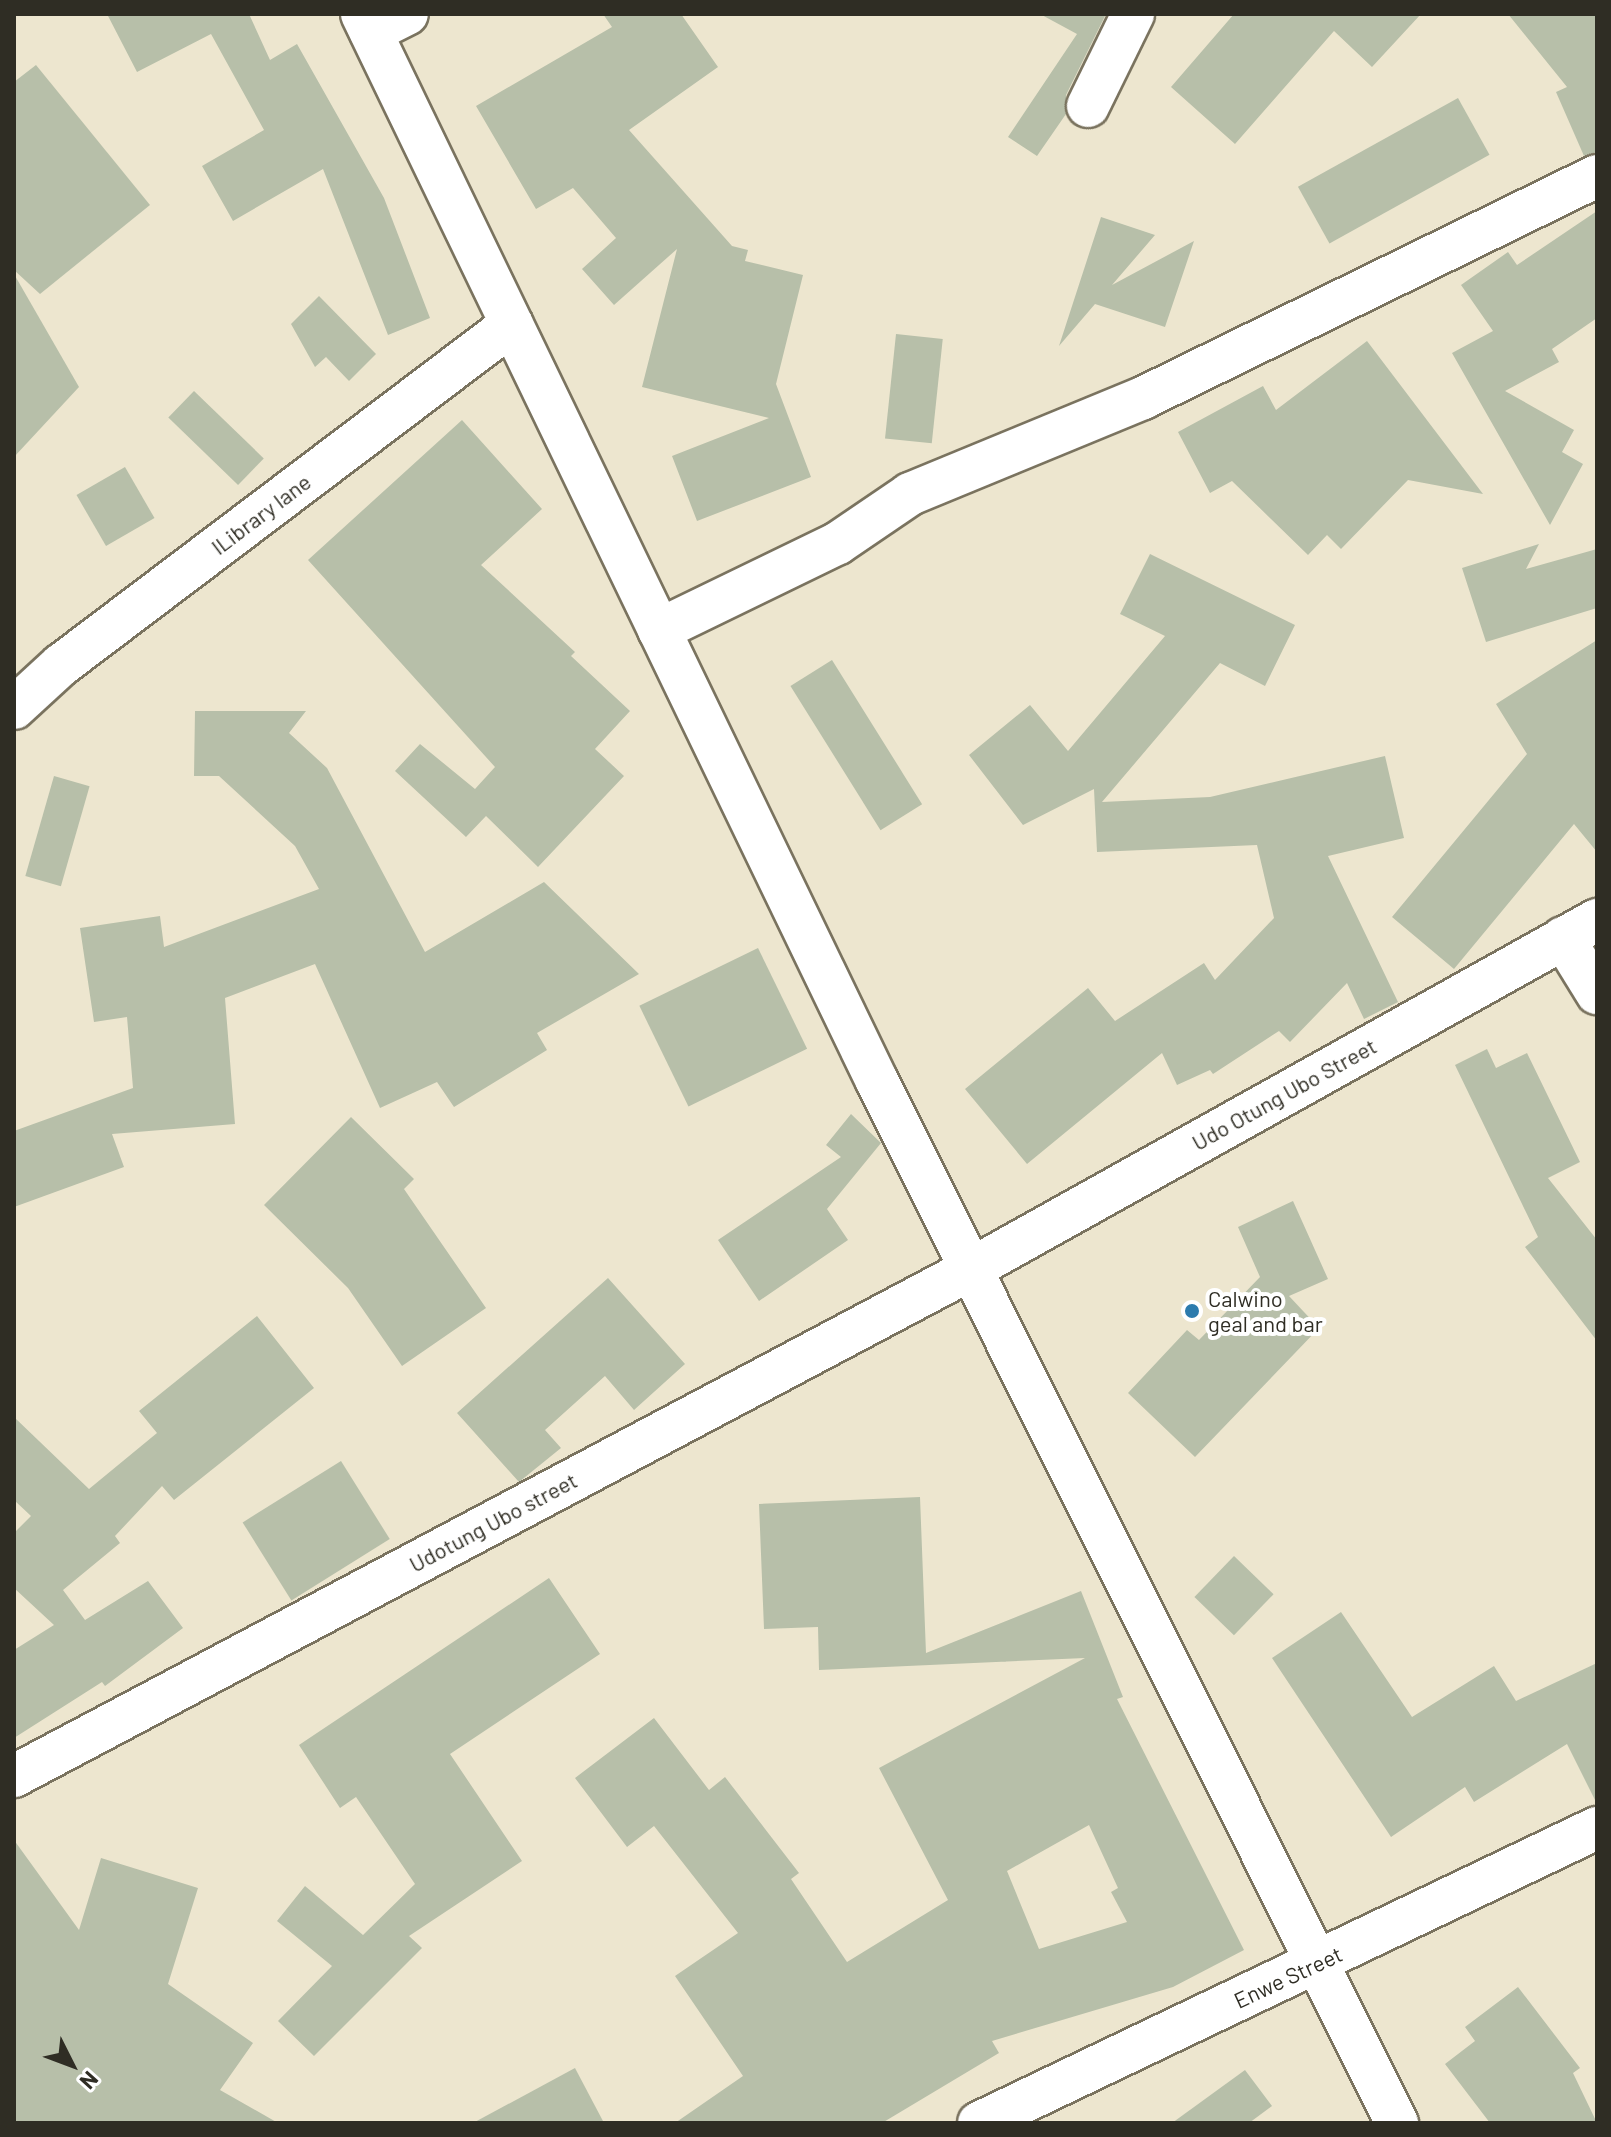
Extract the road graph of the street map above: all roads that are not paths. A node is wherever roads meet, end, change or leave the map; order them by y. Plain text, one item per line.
1 (1133, 14) edge
2 (380, 20) edge
3 (1088, 106) dead end
4 (1597, 176) edge
5 (512, 324) junction
6 (659, 630) junction
7 (14, 708) edge
8 (1580, 929) edge
9 (1597, 993) edge
10 (971, 1269) junction
11 (14, 1776) edge
12 (1597, 1828) edge
13 (1317, 1964) junction
14 (979, 2123) edge
15 (1397, 2123) edge

1 - 3 street
2 - 5 street
4 - 6 street
5 - 6 street
5 - 7 street, lLibrary lane
6 - 10 street
8 - 9 street
8 - 10 street, Udo Otung Ubo Street
10 - 11 street, Udotung Ubo street
10 - 13 street
12 - 13 street, Enwe Street
13 - 14 street, Enwe Street
13 - 15 street

